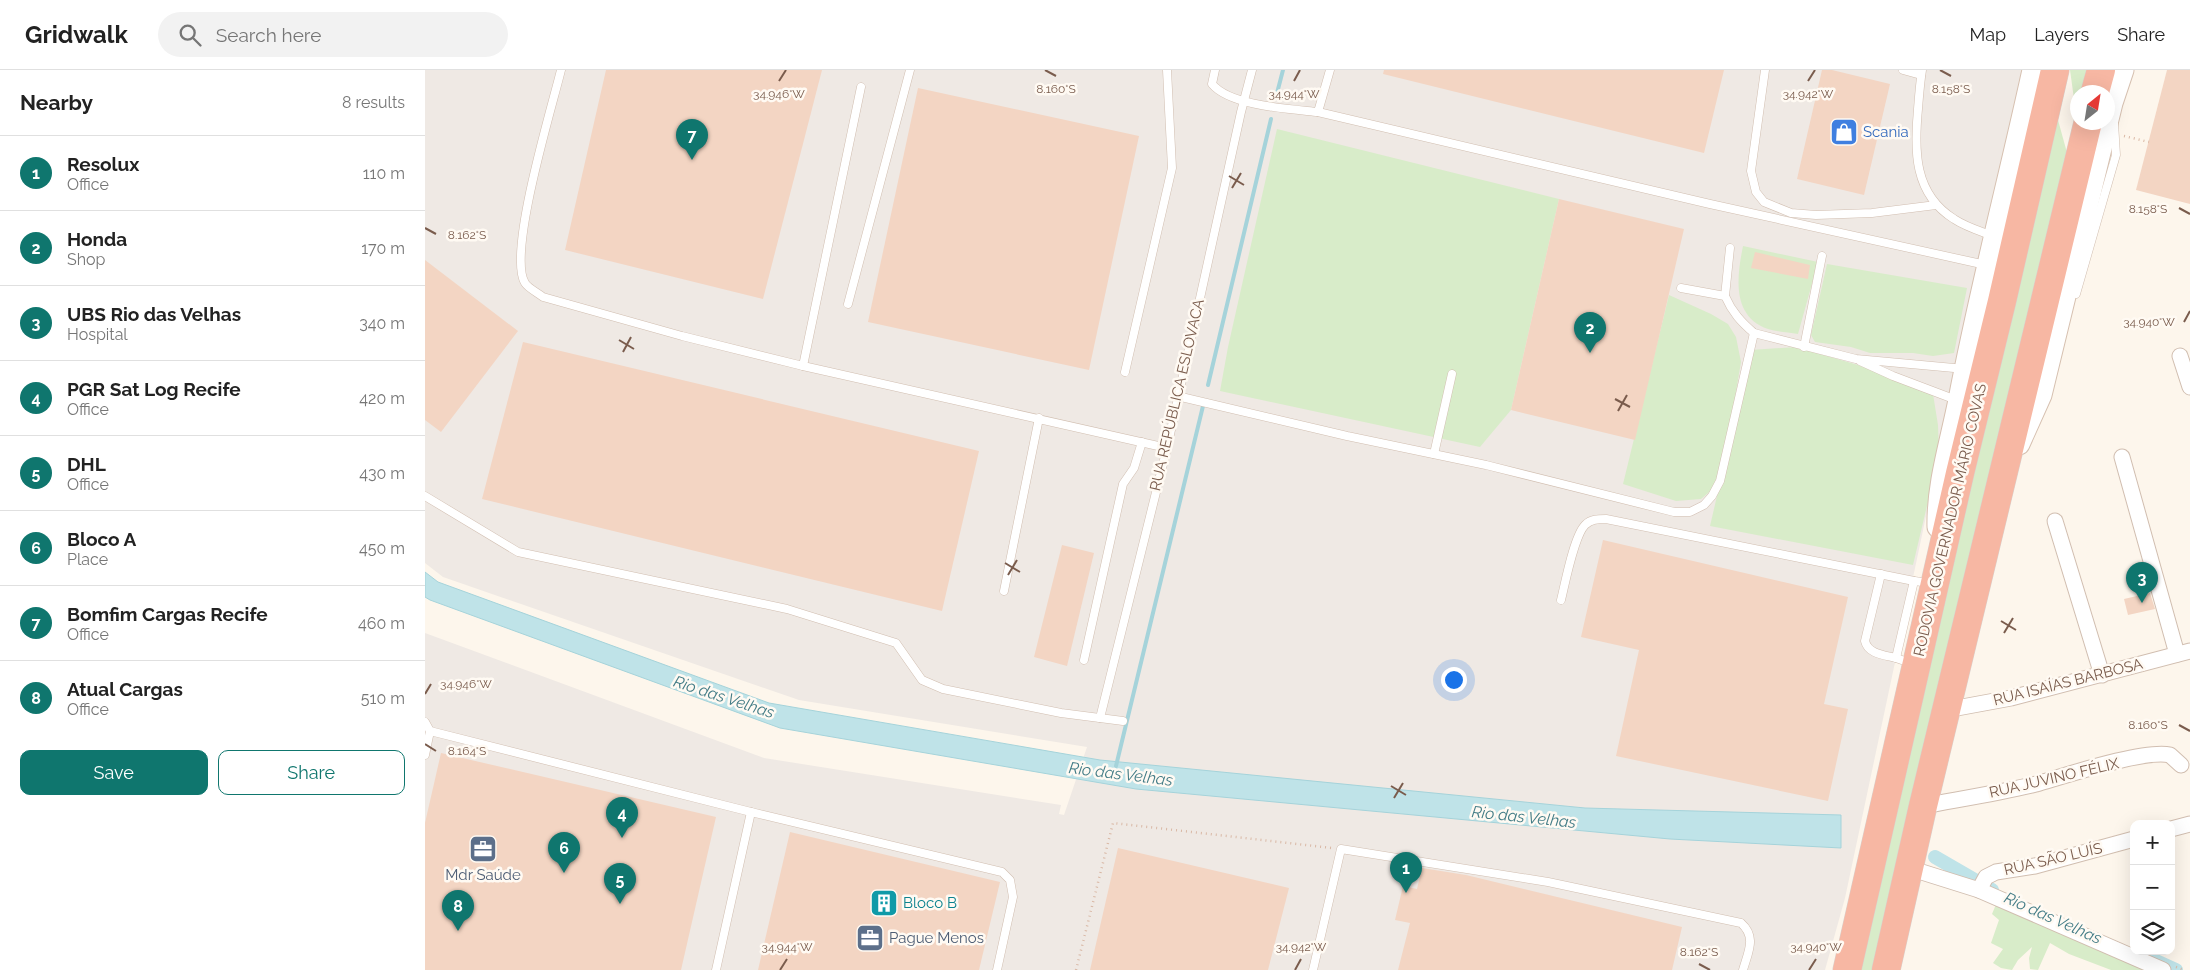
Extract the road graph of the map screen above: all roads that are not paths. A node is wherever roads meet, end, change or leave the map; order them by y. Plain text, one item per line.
1 (561, 70) edge
2 (910, 70) edge
3 (1167, 70) edge
4 (1215, 70) edge
5 (1252, 70) edge
6 (1331, 70) edge
7 (1765, 70) edge
8 (1903, 70) edge
9 (2033, 70) edge
10 (2055, 70) edge
11 (2101, 70) edge
12 (2123, 70) edge
13 (1922, 72) edge
14 (2103, 85) edge
15 (2113, 85) edge
16 (861, 87) dead end
17 (1243, 100) junction
18 (1318, 112) junction
19 (2085, 130) edge
20 (2097, 130) edge
21 (2114, 130) edge
22 (1936, 205) junction
23 (1993, 236) junction
24 (1730, 248) dead end
25 (1822, 256) dead end
26 (1987, 266) junction
27 (1681, 288) dead end
28 (1725, 296) junction
29 (2074, 298) dead end
30 (848, 304) dead end
31 (2071, 307) dead end
32 (1754, 333) junction
33 (1804, 347) junction
34 (2180, 356) dead end
35 (1856, 359) junction
36 (803, 366) junction
37 (1965, 369) junction
38 (1125, 372) dead end
39 (1452, 374) dead end
40 (2189, 379) edge
41 (2041, 395) junction
42 (1177, 396) junction
43 (1959, 401) junction
44 (1039, 418) junction
45 (1142, 442) junction
46 (1167, 448) junction
47 (1434, 454) junction
48 (2122, 458) dead end
49 (2001, 483) junction
50 (425, 496) edge
51 (2055, 521) dead end
52 (1881, 574) junction
53 (1929, 578) junction
54 (1004, 591) dead end
55 (1561, 600) dead end
56 (2183, 652) edge
57 (1084, 660) dead end
58 (1906, 662) junction
59 (2102, 674) junction
60 (1946, 710) junction
61 (1100, 718) junction
62 (425, 722) edge
63 (1123, 722) dead end
64 (431, 731) junction
65 (425, 755) edge
66 (2181, 765) dead end
67 (1923, 806) junction
68 (751, 812) junction
69 (2190, 824) edge
70 (2175, 829) edge
71 (2130, 841) edge
72 (1909, 868) junction
73 (1981, 886) junction
74 (716, 970) edge
75 (997, 970) edge
76 (1313, 970) edge
77 (1743, 970) edge
78 (1847, 970) edge
79 (1886, 970) edge
80 (2163, 970) edge

1 - 36 lane
2 - 30 lane
3 - 38 lane
4 - 17 lane
5 - 17 lane, RUA REPÚBLICA ESLOVACA
6 - 18 lane
7 - 22 lane
8 - 13 lane
9 - 23 main road
10 - 53 highway, RODOVIA GOVERNADOR MÁRIO COVAS
11 - 14 highway
12 - 15 main road
13 - 22 lane
16 - 36 lane
17 - 18 lane
17 - 42 lane, RUA REPÚBLICA ESLOVACA
18 - 26 lane
19 - 49 highway
20 - 41 main road
21 - 29 lane
22 - 23 lane
23 - 26 main road
24 - 28 lane
25 - 33 lane
26 - 37 main road
27 - 28 lane
28 - 32 lane
31 - 41 lane
32 - 33 lane
32 - 47 lane
33 - 35 lane
34 - 40 street
35 - 37 lane
35 - 43 lane
36 - 44 lane
37 - 43 main road
39 - 47 lane
41 - 49 main road
42 - 46 lane, RUA REPÚBLICA ESLOVACA
42 - 47 lane
43 - 53 main road
44 - 45 lane
44 - 54 lane
45 - 46 lane
45 - 57 lane
46 - 61 lane, RUA REPÚBLICA ESLOVACA
48 - 56 street
49 - 60 highway
50 - 61 lane
51 - 59 street
52 - 53 lane
52 - 55 lane
52 - 58 lane
53 - 58 highway, RODOVIA GOVERNADOR MÁRIO COVAS
56 - 59 street, RUA ISAÍAS BARBOSA
58 - 78 highway, RODOVIA GOVERNADOR MÁRIO COVAS
59 - 60 street, RUA ISAÍAS BARBOSA
60 - 67 highway
61 - 63 lane
62 - 64 lane
64 - 65 lane
64 - 68 lane
66 - 67 street, RUA JUVINO FÉLIX
67 - 72 highway
68 - 74 lane
68 - 75 lane
69 - 70 street
71 - 73 street, RUA SÃO LUÍS
72 - 73 street
72 - 79 highway
73 - 80 street
76 - 77 lane

